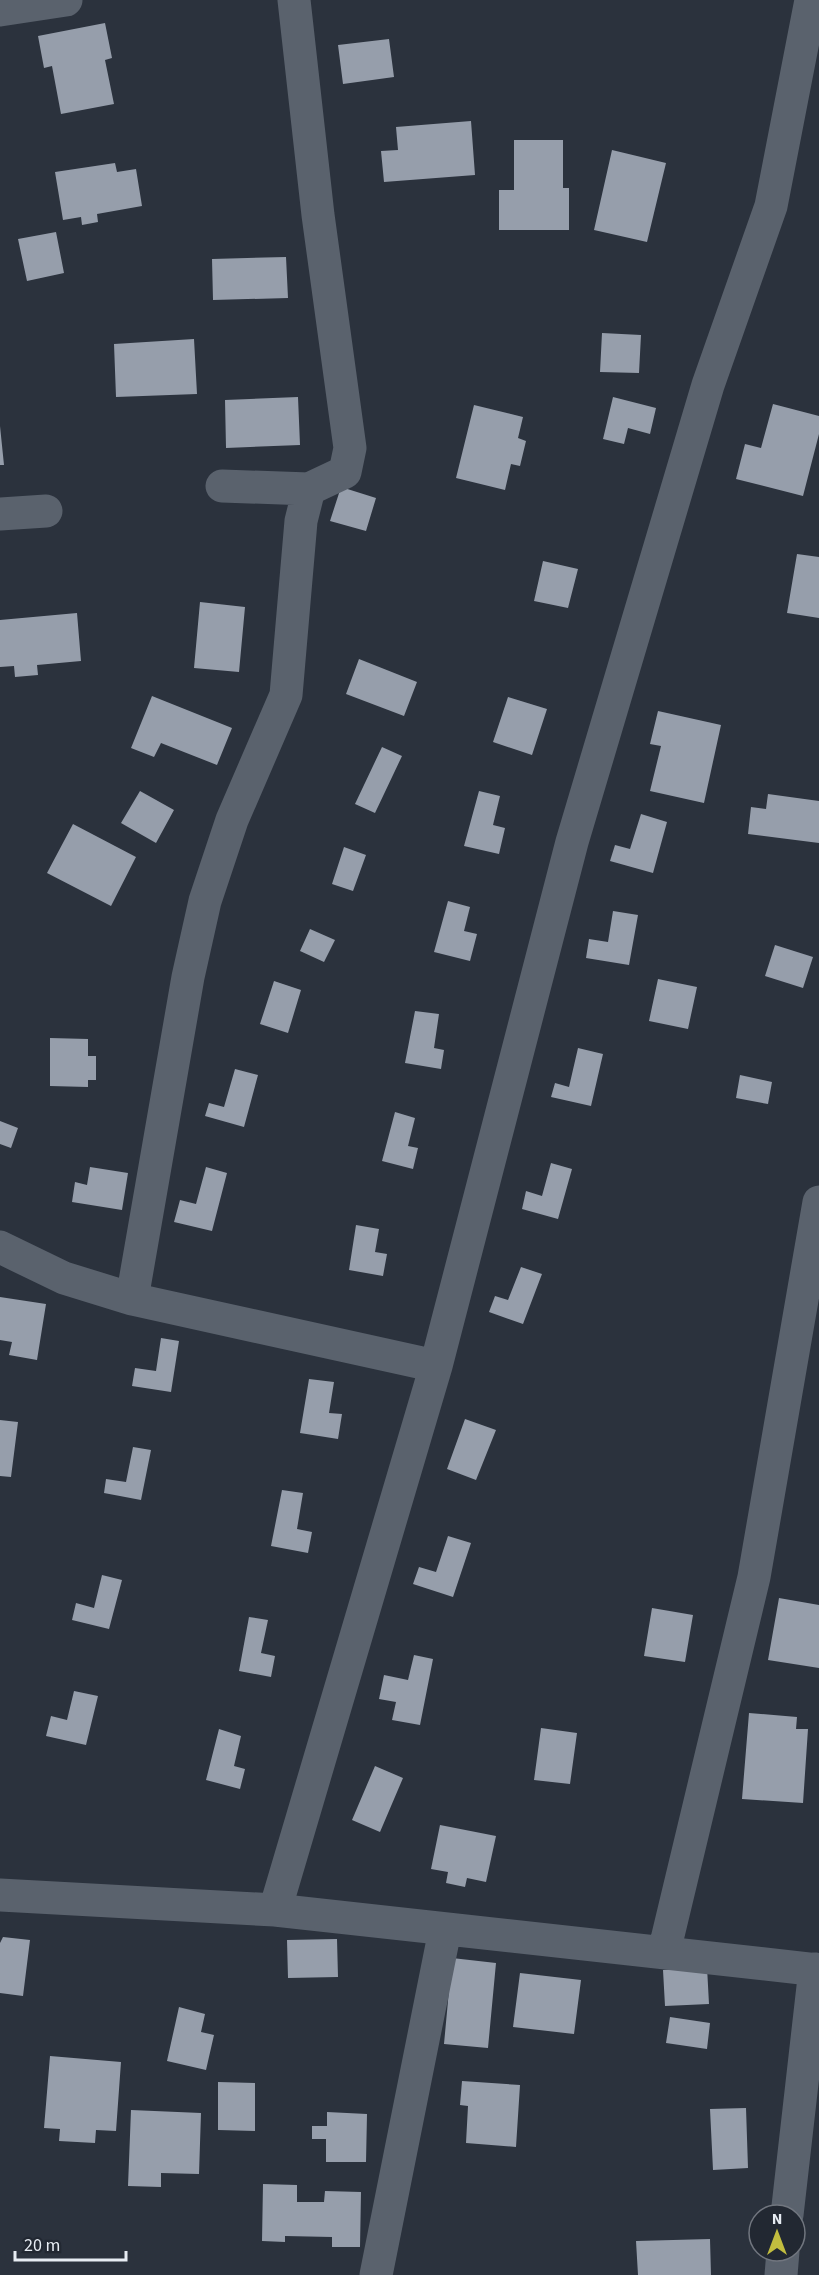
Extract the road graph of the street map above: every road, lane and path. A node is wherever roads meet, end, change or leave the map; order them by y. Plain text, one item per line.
1 (66, 0) edge
2 (294, 0) edge
3 (811, 0) edge
4 (0, 10) edge
5 (222, 486) dead end
6 (309, 489) junction
7 (46, 511) dead end
8 (0, 514) edge
9 (819, 1202) edge
10 (0, 1247) edge
11 (132, 1299) junction
12 (436, 1366) junction
13 (0, 1895) edge
14 (275, 1910) junction
15 (445, 1930) junction
16 (664, 1952) junction
17 (817, 1969) edge
18 (789, 2203) edge
19 (376, 2275) edge

1 - 4 street
2 - 6 street
3 - 12 street
5 - 6 street
6 - 11 street
7 - 8 street
9 - 16 street
10 - 11 street
11 - 12 street
12 - 14 street
13 - 14 street
14 - 15 street
15 - 16 street
15 - 19 street
16 - 17 street
17 - 18 street

